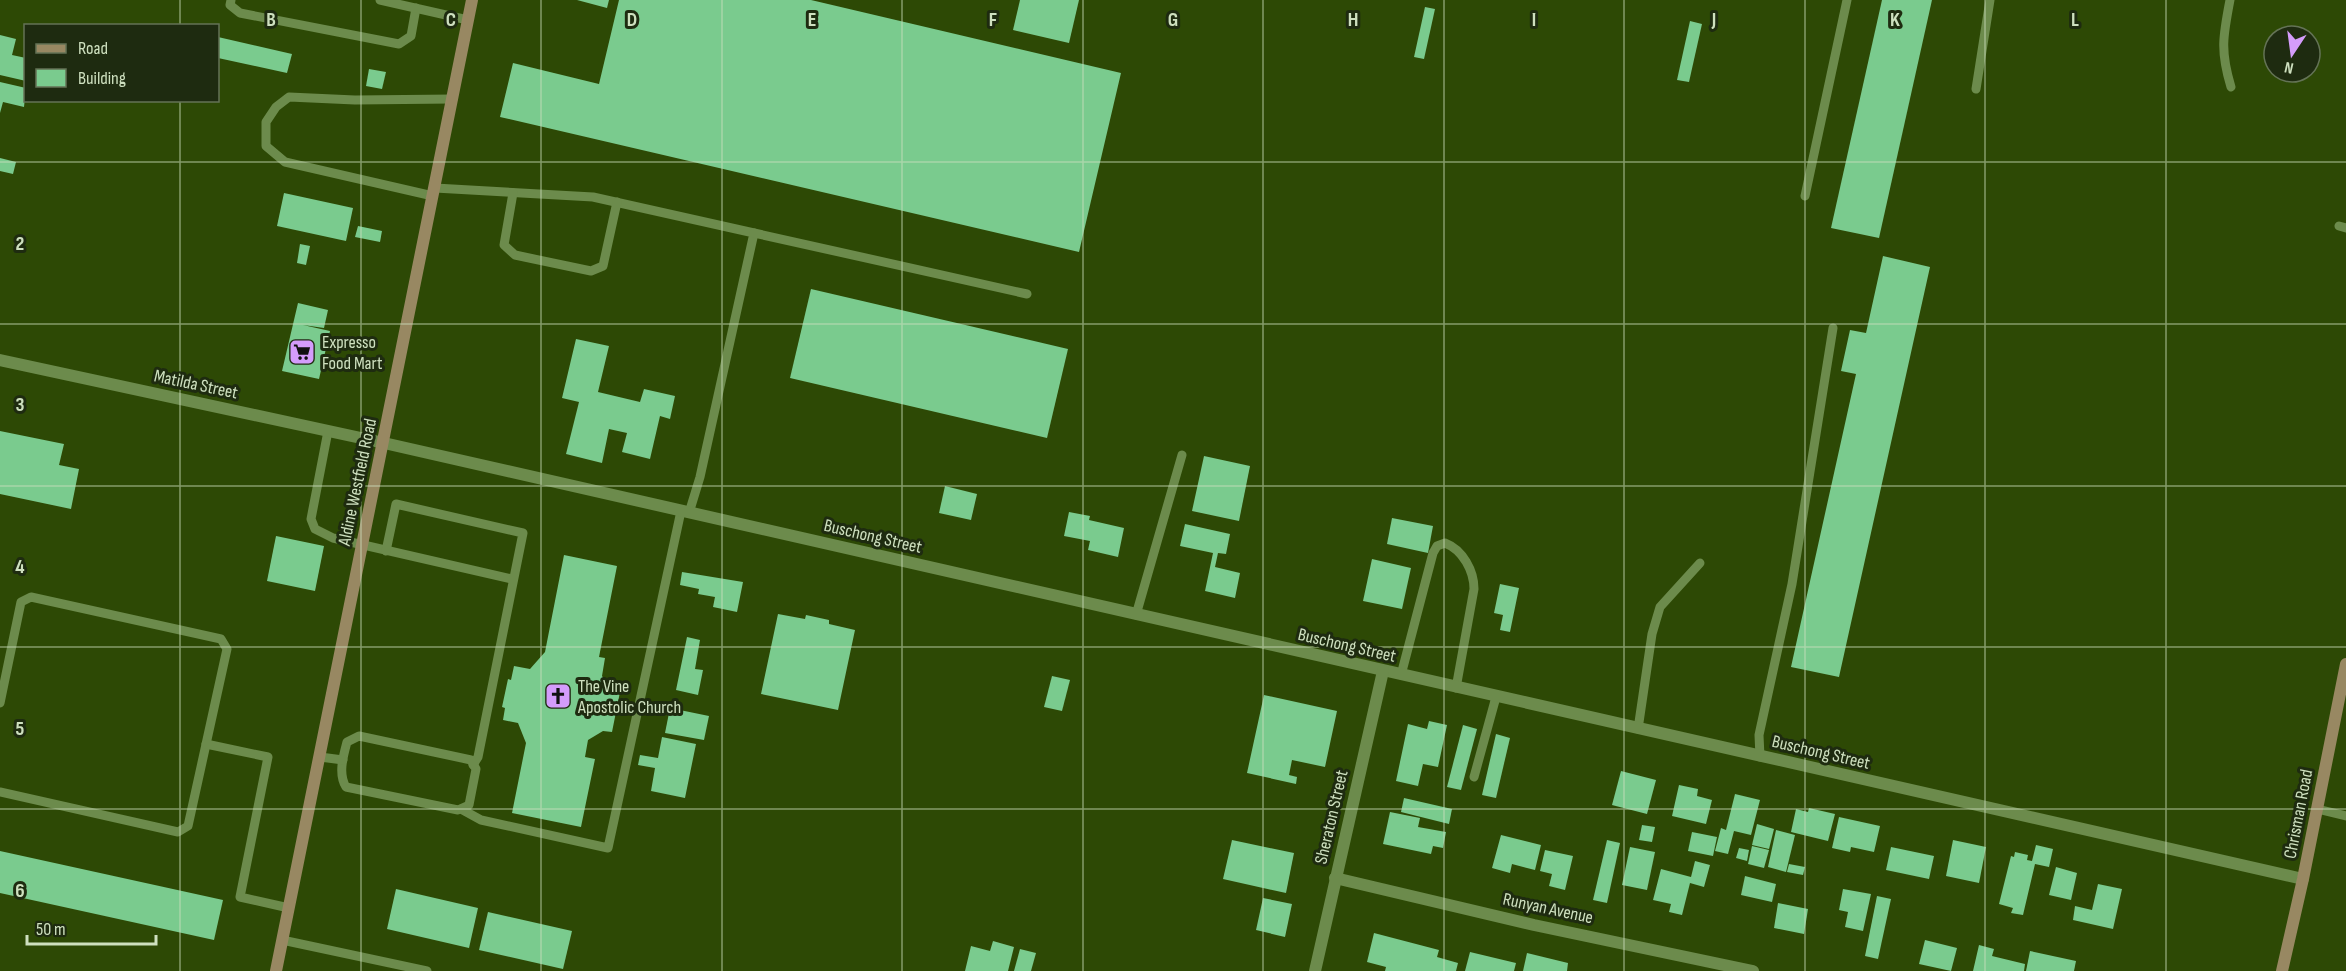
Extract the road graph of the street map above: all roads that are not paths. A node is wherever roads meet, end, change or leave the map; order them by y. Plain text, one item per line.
1 (231, 0) edge
2 (380, 0) edge
3 (472, 0) edge
4 (1847, 0) edge
5 (1990, 0) edge
6 (2230, 0) edge
7 (416, 8) junction
8 (468, 20) junction
9 (2231, 87) dead end
10 (1976, 89) dead end
11 (453, 99) junction
12 (434, 192) junction
13 (513, 192) junction
14 (1805, 196) dead end
15 (617, 202) junction
16 (754, 233) junction
17 (1027, 294) dead end
18 (1833, 328) dead end
19 (0, 360) edge
20 (328, 431) junction
21 (384, 443) junction
22 (1182, 454) dead end
23 (685, 512) junction
24 (363, 545) junction
25 (386, 551) junction
26 (1700, 563) dead end
27 (512, 579) junction
28 (1136, 615) junction
29 (2346, 664) edge
30 (1383, 671) junction
31 (1401, 675) junction
32 (2344, 685) edge
33 (1456, 688) junction
34 (1496, 697) junction
35 (0, 703) edge
36 (1638, 729) junction
37 (206, 744) junction
38 (320, 757) junction
39 (1760, 757) junction
40 (342, 760) junction
41 (473, 765) junction
42 (1474, 777) dead end
43 (0, 792) edge
44 (460, 809) junction
45 (2317, 809) junction
46 (2346, 816) edge
47 (1335, 879) junction
48 (2303, 879) junction
49 (289, 908) junction
50 (282, 940) junction
51 (276, 971) edge
52 (427, 971) edge
53 (1315, 971) edge
54 (1753, 971) edge
55 (2282, 971) edge

1 - 7 lane
2 - 7 lane
3 - 8 main road, Aldine Westfield Road
4 - 14 lane
5 - 10 lane
6 - 9 lane
7 - 8 lane
8 - 11 main road, Aldine Westfield Road
11 - 12 main road, Aldine Westfield Road
11 - 12 lane
12 - 13 lane
12 - 21 main road, Aldine Westfield Road
13 - 15 lane
13 - 15 lane
15 - 16 lane
16 - 17 lane
16 - 23 lane
18 - 39 lane
19 - 20 street, Matilda Street
20 - 21 street, Matilda Street
20 - 24 lane
21 - 23 street, Buschong Street
21 - 24 main road, Aldine Westfield Road
22 - 28 lane
23 - 28 street, Buschong Street
23 - 44 lane
24 - 25 lane
24 - 38 main road, Aldine Westfield Road
25 - 27 lane
25 - 27 lane
26 - 36 lane
27 - 41 lane
28 - 30 street, Buschong Street
29 - 32 main road, Chrisman Road
30 - 31 street, Buschong Street
30 - 47 street, Sheraton Street
31 - 33 street, Buschong Street
31 - 33 lane
32 - 45 main road, Chrisman Road
33 - 34 street, Buschong Street
34 - 36 street, Buschong Street
34 - 42 lane
35 - 37 lane
36 - 39 street, Buschong Street
37 - 43 lane
37 - 49 lane
38 - 40 lane
38 - 49 main road, Aldine Westfield Road
39 - 48 street, Buschong Street
40 - 41 lane
40 - 44 lane
41 - 44 lane
45 - 46 lane
45 - 48 main road, Chrisman Road
47 - 53 street, Sheraton Street
47 - 54 street, Runyan Avenue
48 - 55 main road, Chrisman Road
49 - 50 main road, Aldine Westfield Road
50 - 51 main road, Aldine Westfield Road
50 - 52 lane

